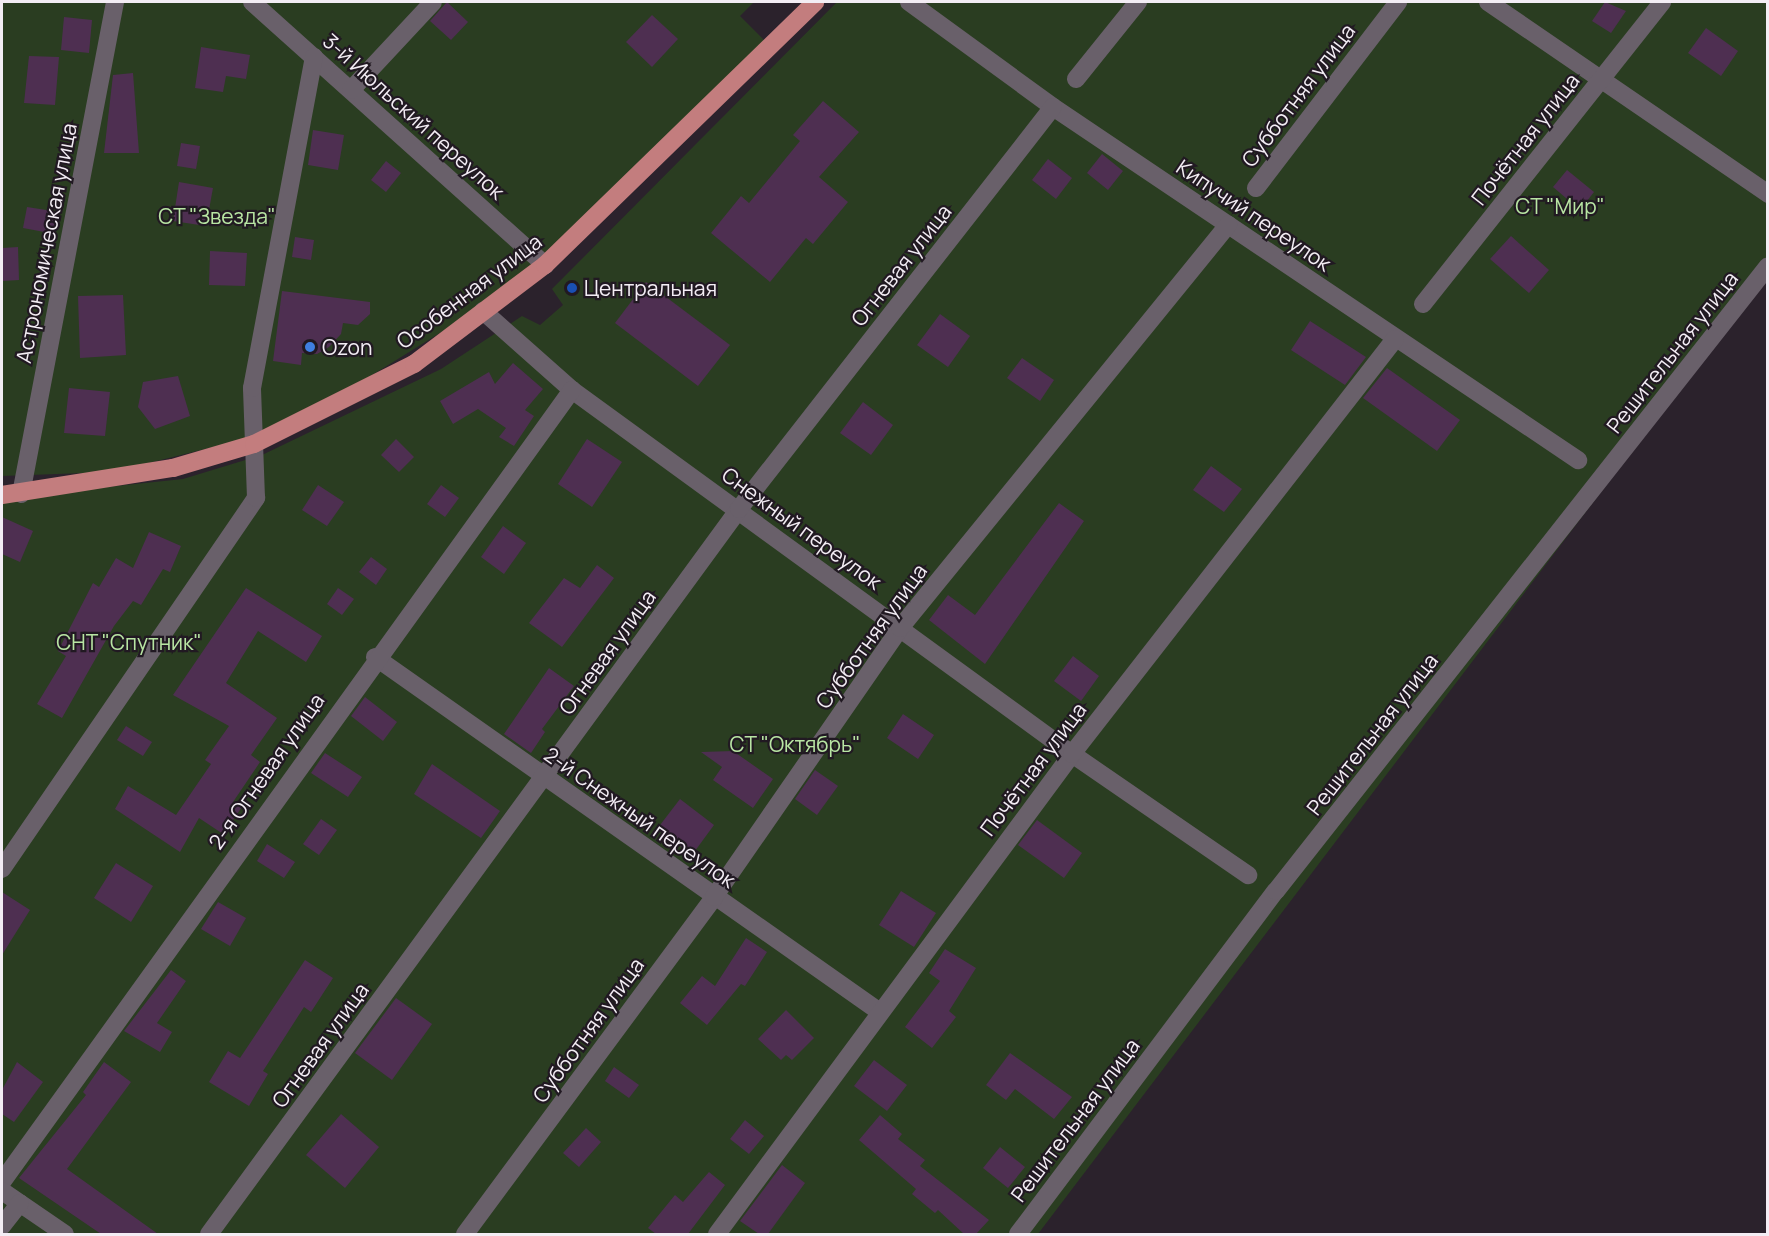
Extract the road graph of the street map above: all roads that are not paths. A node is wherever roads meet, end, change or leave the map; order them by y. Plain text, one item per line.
1 (115, 2) edge
2 (252, 2) edge
3 (433, 2) edge
4 (815, 2) edge
5 (909, 2) edge
6 (1138, 2) edge
7 (1398, 2) edge
8 (1488, 2) edge
9 (1662, 2) edge
10 (314, 57) junction
11 (1602, 77) junction
12 (1076, 79) dead end
13 (351, 90) junction
14 (1053, 107) junction
15 (1256, 188) dead end
16 (1767, 194) edge
17 (1228, 225) junction
18 (544, 264) junction
19 (1767, 266) edge
20 (1423, 304) dead end
21 (483, 311) junction
22 (1395, 339) junction
23 (572, 390) junction
24 (254, 444) junction
25 (1578, 460) dead end
26 (21, 494) junction
27 (2, 495) edge
28 (739, 509) junction
29 (900, 628) junction
30 (375, 657) junction
31 (1072, 754) junction
32 (543, 777) junction
33 (2, 869) edge
34 (1248, 875) dead end
35 (714, 897) junction
36 (880, 1012) junction
37 (2, 1182) edge
38 (2, 1191) edge
39 (20, 1203) junction
40 (2, 1226) edge
41 (65, 1234) edge
42 (209, 1234) edge
43 (465, 1234) edge
44 (717, 1234) edge
45 (1018, 1234) edge

1 - 26 street, Астрономическая улица
2 - 10 street, 3-й Июльский переулок
3 - 13 street
4 - 18 main road, Особенная улица
5 - 14 street, Кипучий переулок
6 - 12 street
7 - 15 street, Субботняя улица
8 - 11 street
9 - 11 street, Почётная улица
10 - 13 street, 3-й Июльский переулок
10 - 24 street
11 - 16 street
11 - 20 street, Почётная улица
13 - 18 street, 3-й Июльский переулок
14 - 17 street, Кипучий переулок
14 - 28 street, Огневая улица
17 - 22 street, Кипучий переулок
17 - 29 street, Субботняя улица
18 - 21 main road, Особенная улица
19 - 45 street, Решительная улица
21 - 23 street, Снежный переулок
21 - 24 main road, Особенная улица
22 - 25 street, Кипучий переулок
22 - 31 street, Почётная улица
23 - 28 street, Снежный переулок
23 - 30 street, 2-я Огневая улица
24 - 26 main road, Особенная улица
24 - 33 street
26 - 27 main road, Особенная улица
28 - 29 street, Снежный переулок
28 - 32 street, Огневая улица
29 - 31 street, Снежный переулок
29 - 35 street, Субботняя улица
30 - 32 street, 2-й Снежный переулок
30 - 37 street, 2-я Огневая улица
31 - 34 street, Снежный переулок
31 - 36 street, Почётная улица
32 - 35 street, 2-й Снежный переулок
32 - 42 street, Огневая улица
35 - 36 street, 2-й Снежный переулок
35 - 43 street, Субботняя улица
36 - 44 street, Почётная улица
38 - 39 street
39 - 40 street
39 - 41 street

